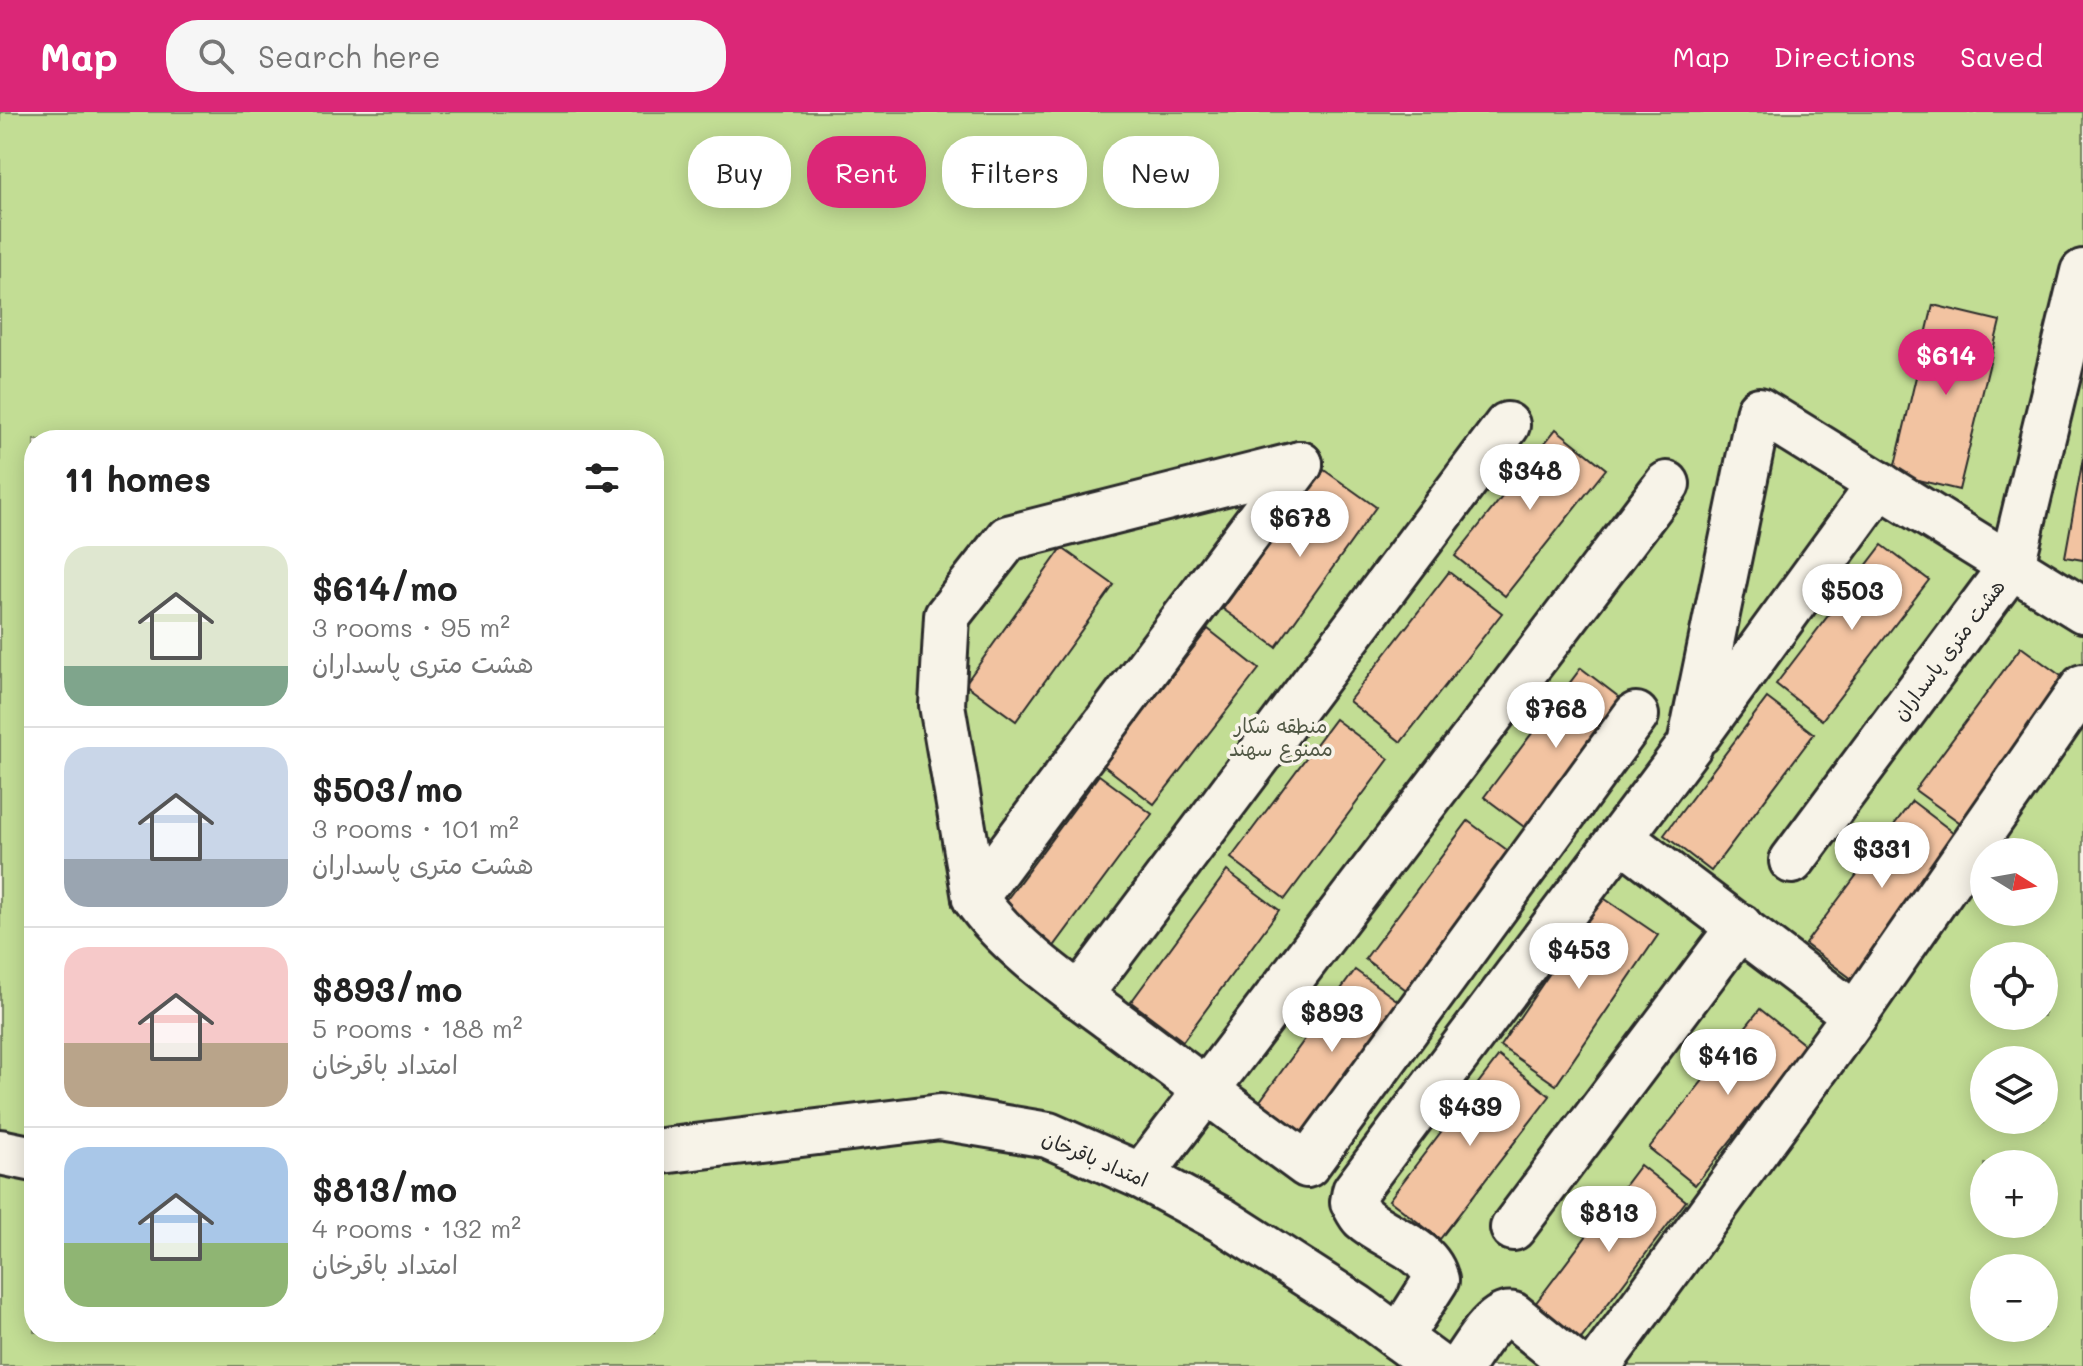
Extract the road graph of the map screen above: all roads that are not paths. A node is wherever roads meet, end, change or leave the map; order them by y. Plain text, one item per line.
1 (2083, 272) edge
2 (1507, 425) dead end
3 (1667, 484) dead end
4 (1880, 484) junction
5 (2012, 565) junction
6 (2083, 610) edge
7 (2083, 687) edge
8 (1636, 715) dead end
9 (1690, 745) junction
10 (1621, 838) junction
11 (1792, 861) dead end
12 (975, 898) junction
13 (1740, 926) junction
14 (1079, 996) junction
15 (1855, 1015) junction
16 (1206, 1091) junction
17 (664, 1151) edge
18 (0, 1152) edge
19 (24, 1157) edge
20 (1141, 1176) junction
21 (1513, 1228) dead end
22 (1399, 1338) junction
23 (1437, 1366) edge
24 (1461, 1366) edge
25 (1576, 1366) edge
26 (1598, 1366) edge

1 - 5 street, هشت متری پاسداران
2 - 14 street
3 - 16 street
4 - 5 street
4 - 9 street
4 - 9 street
5 - 6 street
5 - 11 street, هشت متری پاسداران
7 - 15 street
8 - 16 street
9 - 10 street
10 - 13 street
10 - 22 street
12 - 12 street
12 - 14 street
13 - 15 street
13 - 21 street
14 - 16 street
15 - 26 street
16 - 20 street
17 - 20 street, امتداد باقرخان
18 - 19 street
20 - 22 street, امتداد باقرخان
22 - 23 street, امتداد باقرخان
24 - 25 street

